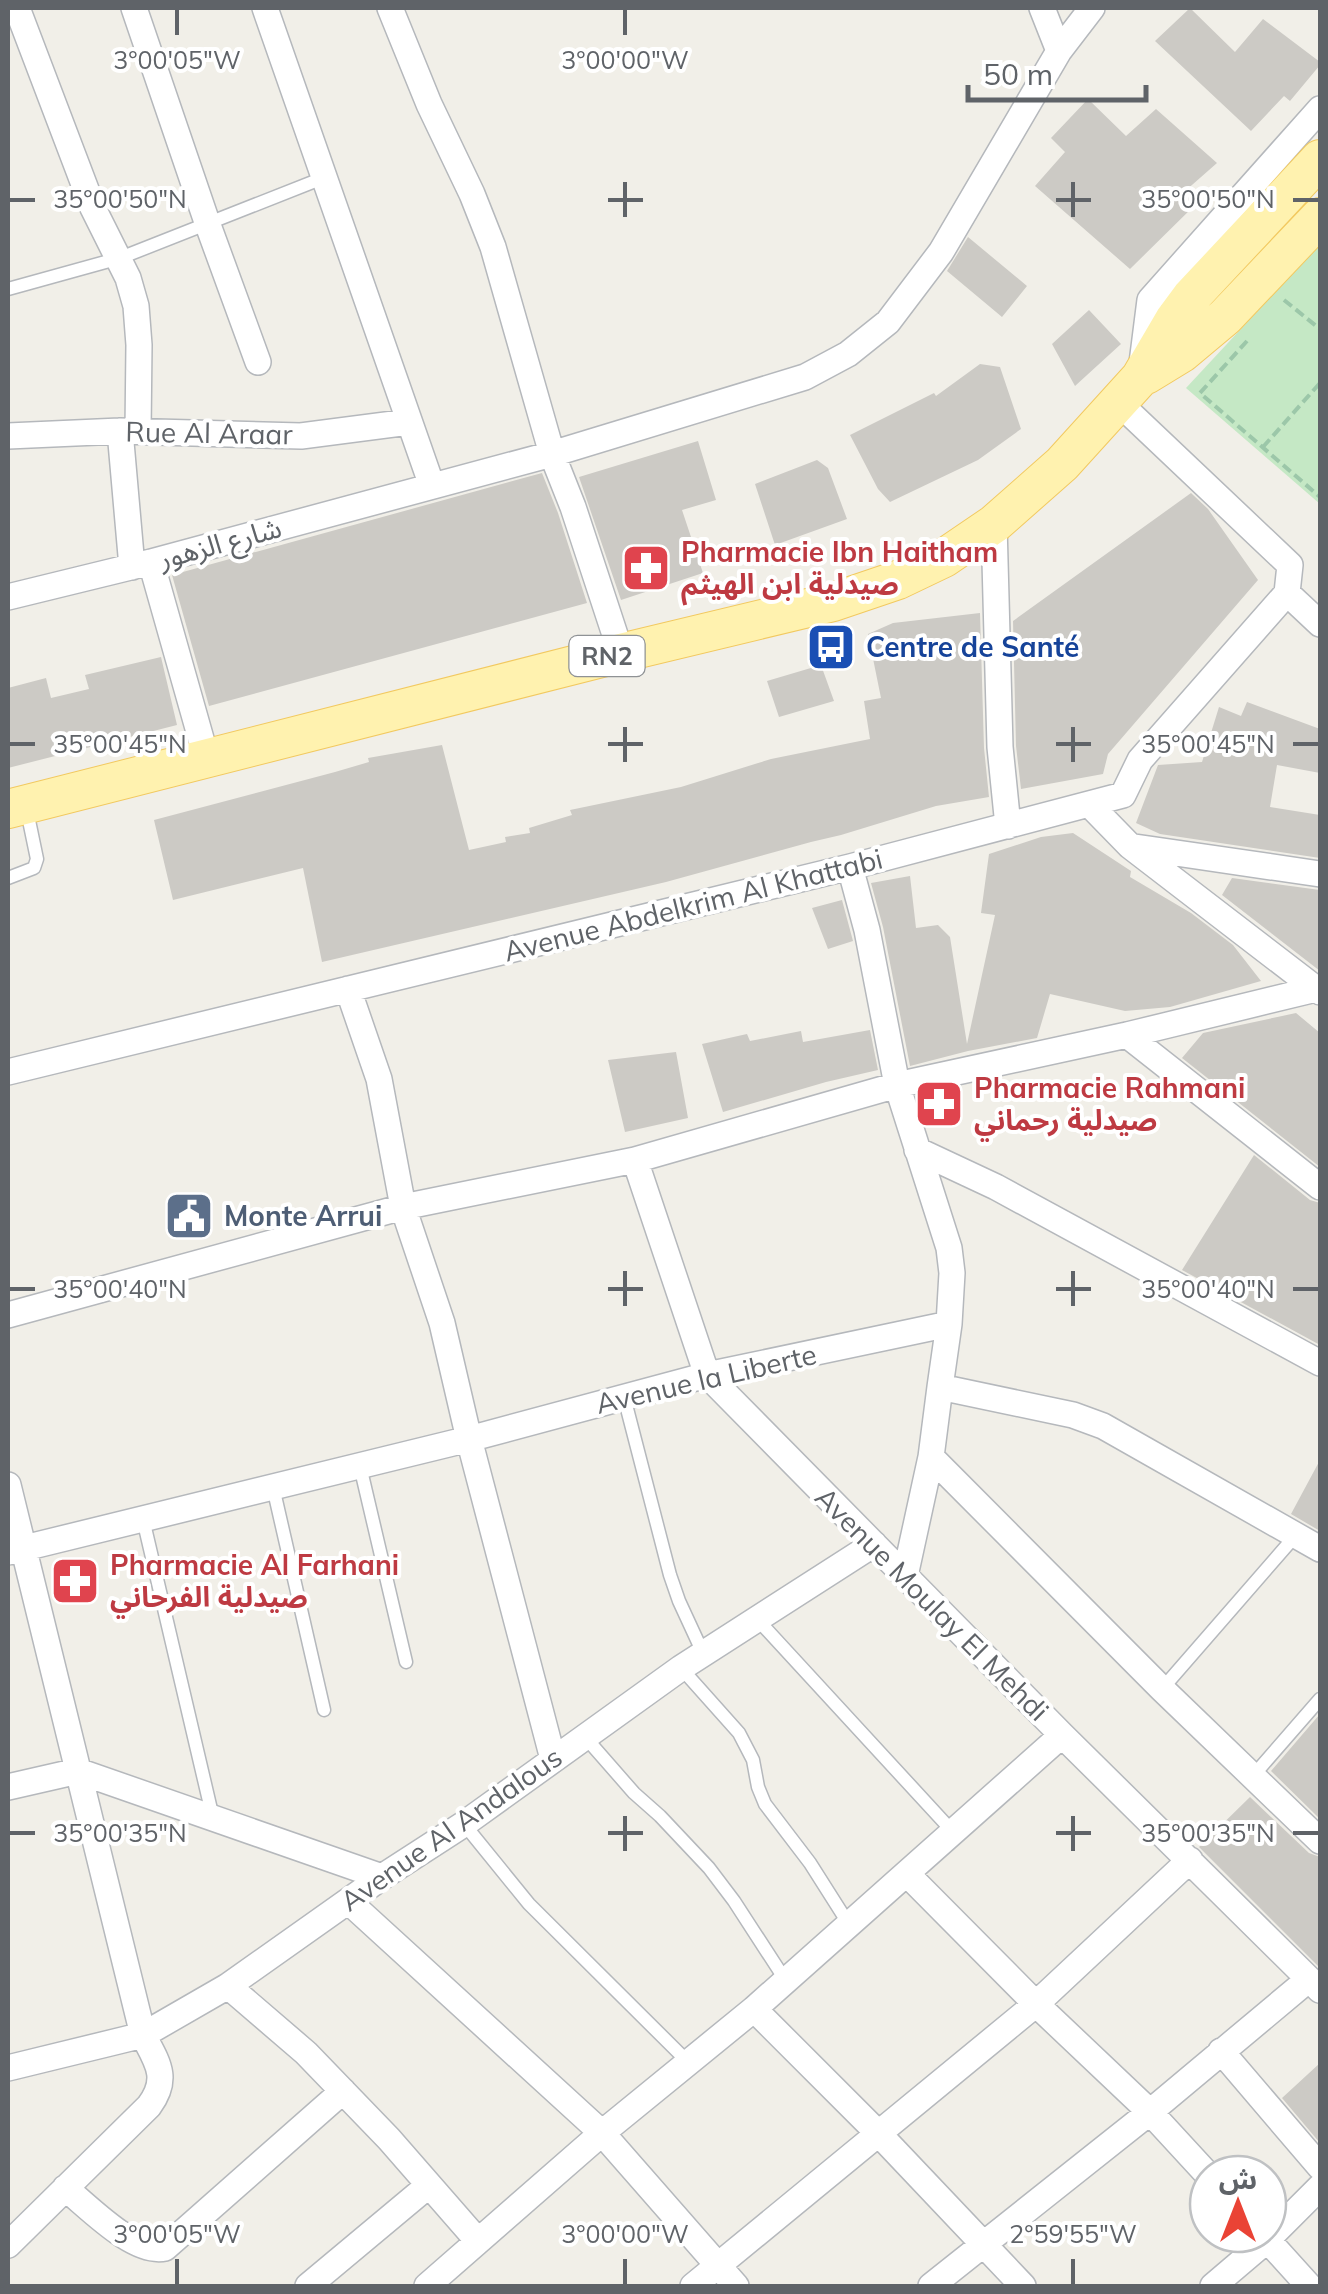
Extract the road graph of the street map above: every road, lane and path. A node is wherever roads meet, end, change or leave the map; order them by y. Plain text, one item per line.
1 (17, 8) edge
2 (134, 8) edge
3 (265, 8) edge
4 (390, 8) edge
5 (1042, 8) edge
6 (1092, 8) edge
7 (1059, 52) junction
8 (1320, 108) edge
9 (1320, 159) edge
10 (324, 178) junction
11 (1320, 217) edge
12 (208, 225) junction
13 (120, 258) junction
14 (8, 289) edge
15 (1284, 300) dead end
16 (1320, 330) edge
17 (258, 362) dead end
18 (1320, 383) edge
19 (1129, 391) junction
20 (1200, 392) dead end
21 (409, 422) junction
22 (129, 431) junction
23 (8, 436) edge
24 (1263, 447) junction
25 (552, 454) junction
26 (432, 486) junction
27 (1320, 498) edge
28 (994, 524) junction
29 (141, 564) junction
30 (1287, 592) junction
31 (8, 597) edge
32 (1320, 624) edge
33 (621, 652) junction
34 (207, 760) junction
35 (1090, 805) junction
36 (16, 807) edge
37 (1008, 826) junction
38 (1130, 846) junction
39 (850, 867) junction
40 (1320, 874) edge
41 (8, 878) edge
42 (348, 988) junction
43 (1318, 990) edge
44 (1127, 1035) junction
45 (8, 1072) edge
46 (897, 1084) junction
47 (917, 1150) junction
48 (635, 1160) junction
49 (1320, 1187) edge
50 (403, 1207) junction
51 (8, 1316) edge
52 (948, 1324) junction
53 (1320, 1363) edge
54 (707, 1375) junction
55 (940, 1387) junction
56 (624, 1397) junction
57 (469, 1439) junction
58 (931, 1457) junction
59 (360, 1466) junction
60 (8, 1485) edge
61 (273, 1487) junction
62 (143, 1518) junction
63 (1296, 1536) junction
64 (874, 1544) junction
65 (15, 1550) edge
66 (1320, 1550) edge
67 (905, 1576) junction
68 (757, 1619) junction
69 (704, 1654) junction
70 (406, 1662) dead end
71 (681, 1668) junction
72 (1162, 1689) junction
73 (1320, 1699) edge
74 (324, 1710) dead end
75 (1062, 1736) junction
76 (585, 1737) junction
77 (553, 1759) junction
78 (78, 1771) junction
79 (1254, 1776) junction
80 (8, 1787) edge
81 (213, 1818) junction
82 (464, 1824) junction
83 (954, 1833) junction
84 (1320, 1841) edge
85 (1190, 1860) junction
86 (908, 1875) junction
87 (382, 1877) junction
88 (348, 1901) junction
89 (850, 1926) junction
90 (786, 1982) junction
91 (1315, 1984) edge
92 (228, 1986) junction
93 (1036, 2004) junction
94 (754, 2010) junction
95 (144, 2034) junction
96 (1221, 2051) junction
97 (690, 2064) junction
98 (8, 2068) edge
99 (343, 2091) junction
100 (1150, 2112) junction
101 (878, 2132) junction
102 (602, 2133) junction
103 (1188, 2154) edge
104 (1320, 2167) edge
105 (429, 2185) junction
106 (1320, 2187) edge
107 (66, 2188) junction
108 (1288, 2216) edge
109 (478, 2241) junction
110 (8, 2245) edge
111 (982, 2245) junction
112 (1247, 2254) edge
113 (1280, 2254) edge
114 (718, 2267) junction
115 (439, 2283) edge
116 (308, 2286) edge
117 (693, 2286) edge
118 (736, 2286) edge
119 (930, 2286) edge
120 (1023, 2286) edge
121 (1214, 2286) edge
122 (1310, 2286) edge

1 - 13 street
2 - 12 street
3 - 10 street
4 - 25 street
5 - 7 street
6 - 7 street, شارع الزهور
7 - 25 street, شارع الزهور
8 - 19 street
9 - 19 main road, RN2
10 - 12 lane
10 - 21 street
11 - 19 main road, RN2
12 - 13 lane
12 - 17 street
13 - 14 lane
13 - 22 street
15 - 16 path
18 - 24 path
19 - 28 main road, RN2
19 - 30 street
20 - 24 path
21 - 22 street, Rue Al Araar
21 - 26 street
22 - 23 street, Rue Al Araar
22 - 29 street
24 - 27 path
25 - 26 street, شارع الزهور
25 - 33 street
26 - 29 street, شارع الزهور
28 - 33 main road, RN2
28 - 37 street
29 - 31 street, شارع الزهور
29 - 34 street
30 - 32 street
30 - 35 street, Avenue Abdelkrim Al Khattabi
33 - 34 main road, RN2
34 - 36 main road, RN2
35 - 37 street, Avenue Abdelkrim Al Khattabi
35 - 38 street
36 - 41 lane
37 - 39 street, Avenue Abdelkrim Al Khattabi
38 - 40 street
38 - 43 street
39 - 42 street, Avenue Abdelkrim Al Khattabi
39 - 46 street
42 - 45 street, Avenue Abdelkrim Al Khattabi
42 - 50 street
43 - 44 street
44 - 46 street
44 - 49 street
46 - 47 street
46 - 48 street
47 - 52 street
47 - 53 street
48 - 50 street
48 - 54 street, Avenue Moulay El Mehdi
50 - 51 street
50 - 57 street
52 - 54 street, Avenue la Liberte
52 - 55 street
54 - 56 street, Avenue la Liberte
54 - 64 street, Avenue Moulay El Mehdi
55 - 58 street
55 - 63 street
56 - 57 street, Avenue la Liberte
56 - 69 lane
57 - 59 street, Avenue la Liberte
57 - 77 street
58 - 67 street
58 - 72 street
59 - 61 street, Avenue la Liberte
59 - 70 lane
60 - 65 street
61 - 62 street, Avenue la Liberte
61 - 74 lane
62 - 65 street, Avenue la Liberte
62 - 81 lane
63 - 66 street
63 - 72 lane
64 - 67 street, Avenue Moulay El Mehdi
64 - 68 street, Avenue Al Andalous
65 - 78 street
67 - 75 street, Avenue Moulay El Mehdi
68 - 69 street, Avenue Al Andalous
68 - 83 lane
69 - 71 street, Avenue Al Andalous
71 - 76 street, Avenue Al Andalous
71 - 89 lane
72 - 79 street
73 - 79 lane
75 - 83 street
75 - 85 street, Avenue Moulay El Mehdi
76 - 77 street, Avenue Al Andalous
76 - 90 lane
77 - 82 street, Avenue Al Andalous
78 - 80 street
78 - 81 street
78 - 95 street
79 - 84 street
81 - 87 street
82 - 87 street, Avenue Al Andalous
82 - 97 lane
83 - 86 street
85 - 91 street, Avenue Moulay El Mehdi
85 - 93 street
86 - 89 street
86 - 93 street
87 - 88 street, Avenue Al Andalous
88 - 92 street, Avenue Al Andalous
88 - 102 street
89 - 90 street
90 - 94 street
91 - 96 street
92 - 95 street, Avenue Al Andalous
92 - 99 street
93 - 100 street
93 - 101 street
94 - 97 street
94 - 101 street
95 - 98 street, Avenue Al Andalous
95 - 107 street
96 - 100 street
96 - 104 street
97 - 102 street
99 - 105 street
99 - 107 street
100 - 103 street
100 - 111 street
101 - 111 street
101 - 114 street
102 - 109 street
102 - 114 street
105 - 109 street
105 - 116 street
106 - 108 street
107 - 110 street
109 - 115 street
111 - 119 street
111 - 120 street
112 - 121 street
113 - 122 street
114 - 117 street
114 - 118 street

